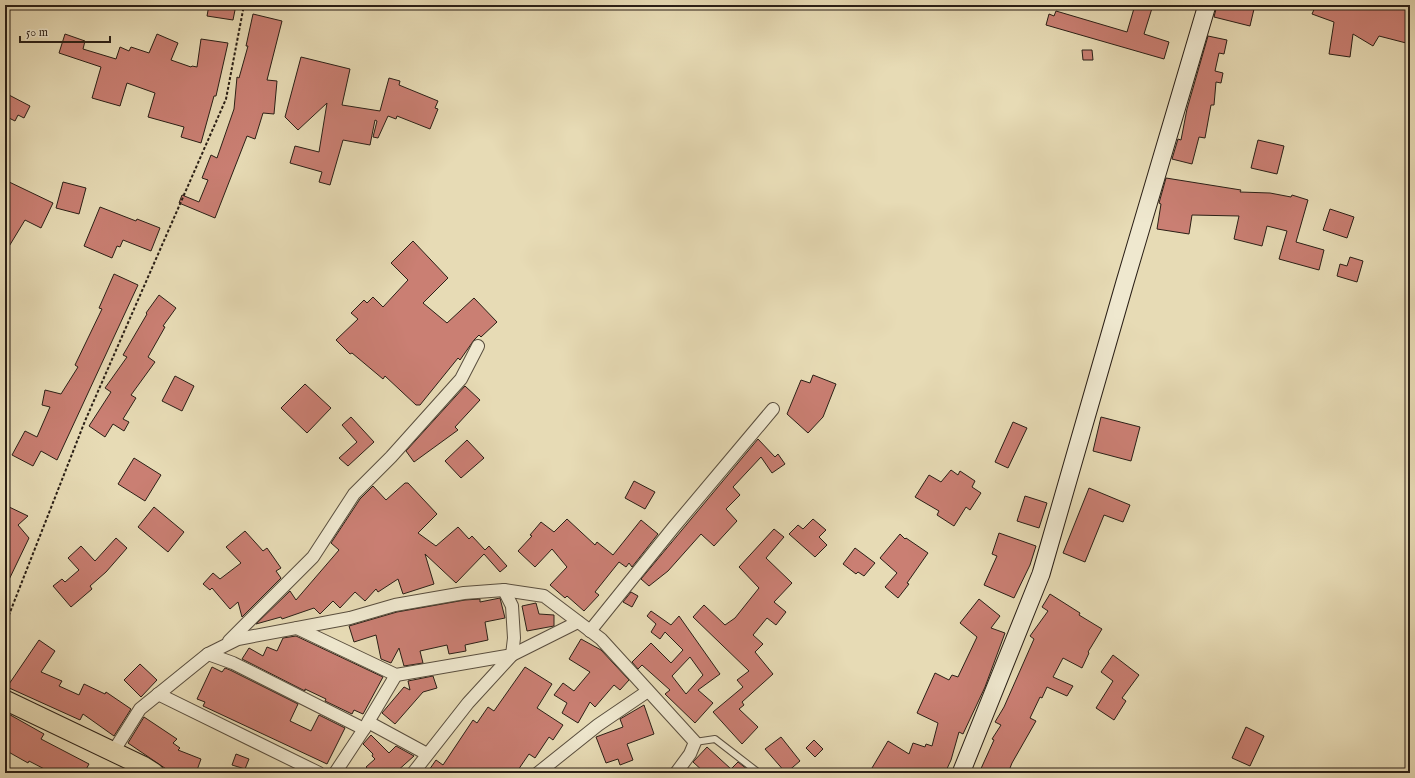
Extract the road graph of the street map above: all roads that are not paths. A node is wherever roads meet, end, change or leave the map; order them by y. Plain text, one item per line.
1 (1207, 5) edge
2 (478, 346) dead end
3 (773, 409) dead end
4 (504, 590) junction
5 (578, 622) junction
6 (297, 628) junction
7 (590, 631) junction
8 (224, 646) junction
9 (208, 654) junction
10 (512, 655) junction
11 (396, 675) junction
12 (648, 690) junction
13 (158, 694) junction
14 (5, 700) edge
15 (366, 726) junction
16 (695, 742) junction
17 (113, 752) junction
18 (427, 754) junction
19 (154, 773) edge
20 (318, 773) edge
21 (335, 773) edge
22 (413, 773) edge
23 (538, 773) edge
24 (676, 773) edge
25 (759, 773) edge
26 (961, 773) edge

1 - 26 main road
2 - 8 street
3 - 7 street
4 - 5 street
4 - 6 street
4 - 10 street
5 - 7 street
5 - 10 street
6 - 8 street
6 - 11 street
7 - 12 street
8 - 9 street
9 - 13 street
9 - 15 street
10 - 11 street
10 - 18 street
11 - 15 street
12 - 16 street
12 - 23 street
13 - 17 street
13 - 20 street
14 - 17 main road
15 - 18 street
15 - 21 street
16 - 24 street
16 - 25 lane
17 - 19 main road
18 - 22 street

